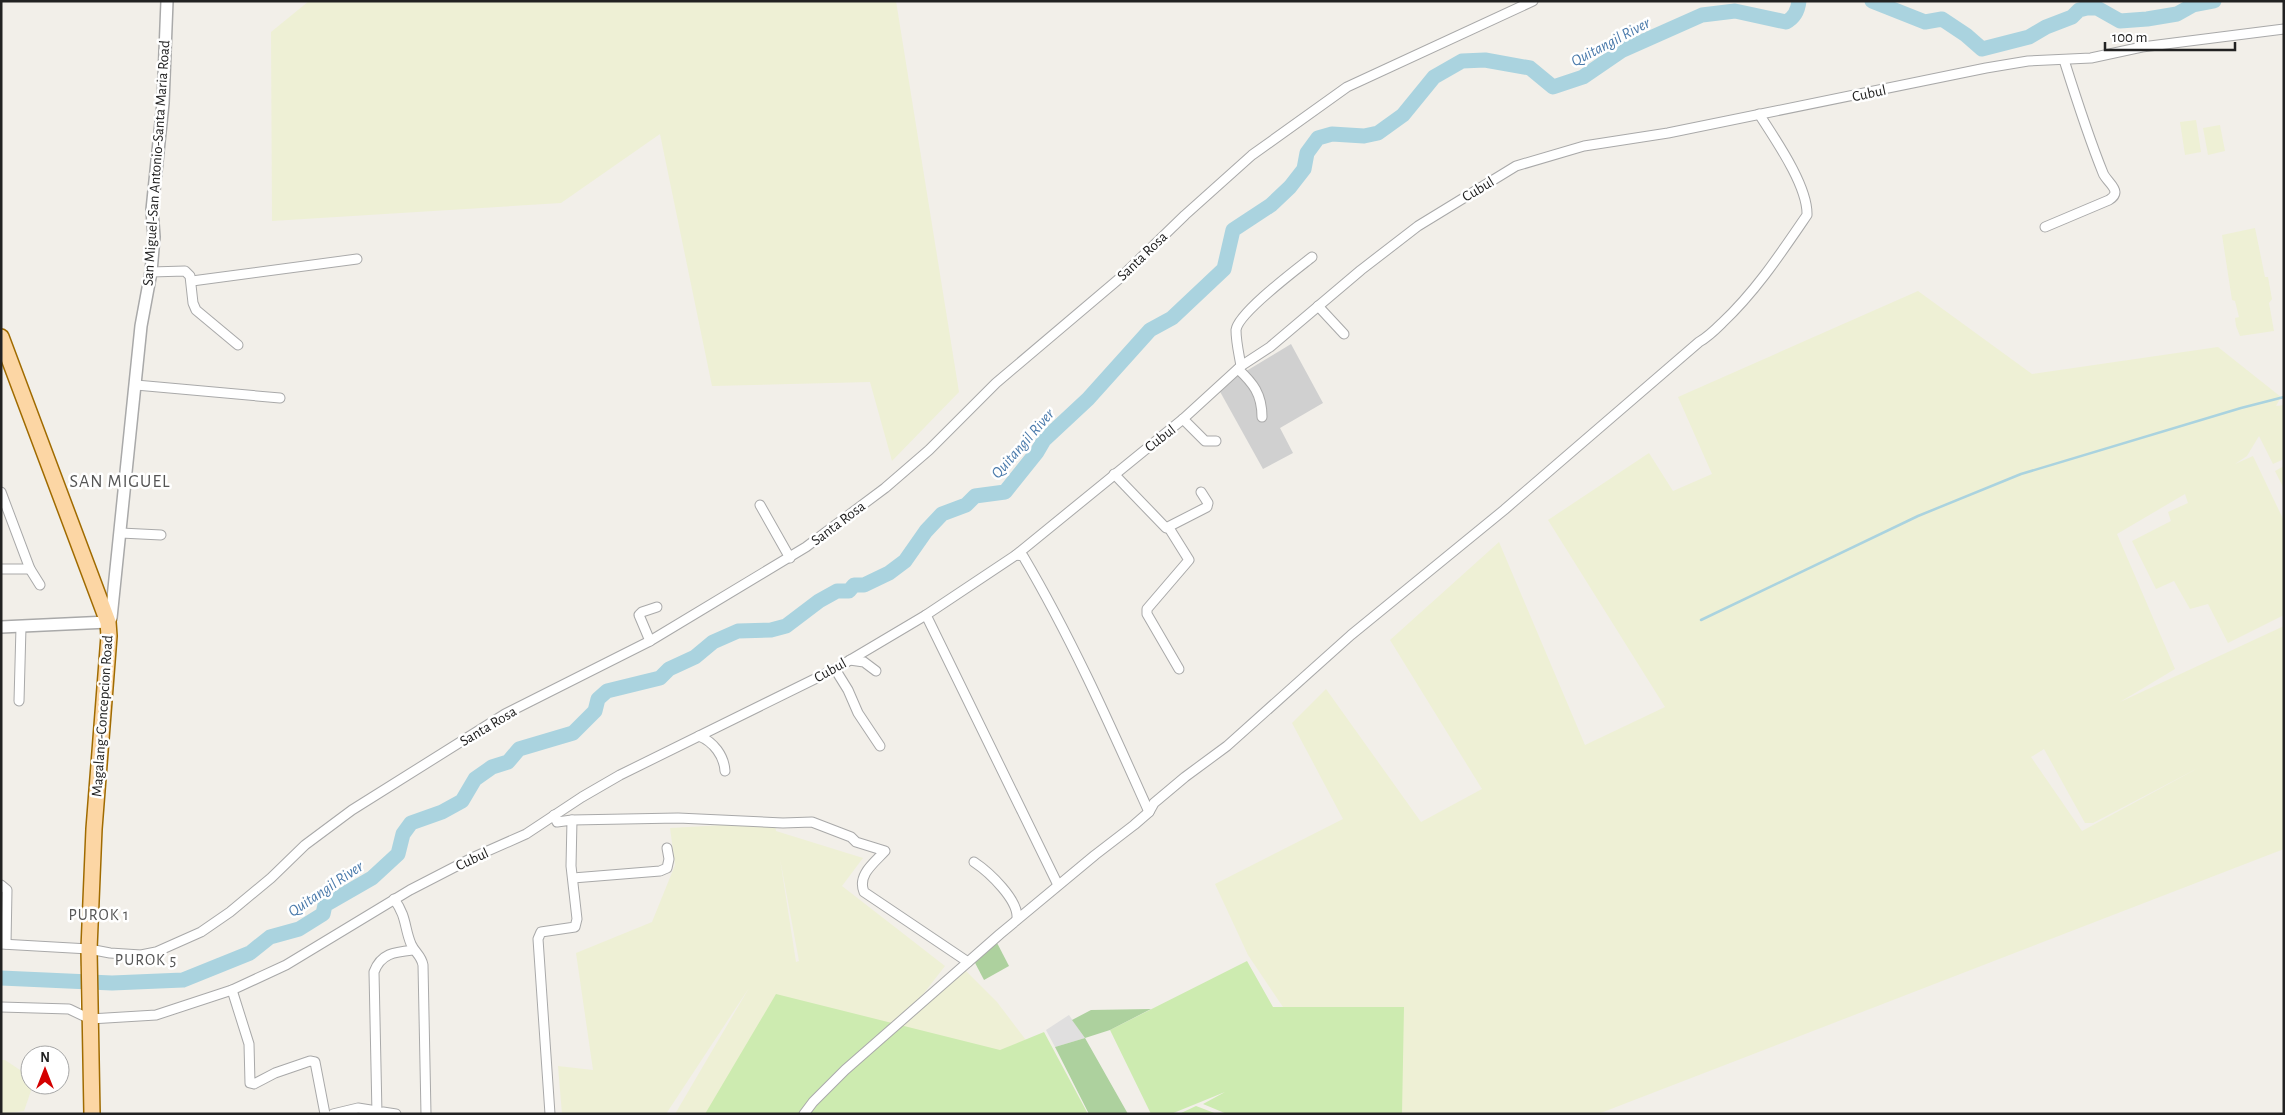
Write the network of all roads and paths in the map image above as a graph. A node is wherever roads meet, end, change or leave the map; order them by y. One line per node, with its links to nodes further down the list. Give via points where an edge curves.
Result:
1 (167, 1): 9 (street, San Miguel-San Antonio-Santa Maria Road, via 163,102 152,210)
2 (1533, 1): 29 (street, Santa Rosa, via 1347,87 1252,155 1120,278 996,383 930,450 885,488)
3 (2284, 29): 4 (street, Cubul)
4 (2064, 60): 5 (street, Cubul, via 2028,61 1986,68); 6 (street, via 2086,130 2105,179 2115,193 2113,198)
5 (1759, 114): 11 (street, Cubul, via 1584,146 1516,166 1418,226); 47 (street, via 1793,173 1807,204 1807,215 1736,310 1504,510 1351,635 1227,746 1154,804)
6 (2045, 227)
7 (1312, 257): 15 (street, via 1240,320 1236,329)
8 (357, 259): 10 (street)
9 (151, 272): 10 (street, via 185,271); 16 (street, San Miguel-San Antonio-Santa Maria Road, via 141,326)
10 (192, 281): 14 (street, via 196,310)
11 (1318, 306): 12 (street); 15 (street, Cubul, via 1270,347)
12 (1344, 334)
13 (1, 337): 35 (main road, Magalang-Concepcion Road)
14 (238, 345)
15 (1239, 367): 18 (street, via 1256,387 1262,402); 19 (street, Cubul)
16 (136, 385): 17 (street); 26 (street, San Miguel-San Antonio-Santa Maria Road)
17 (280, 398)
18 (1262, 417)
19 (1183, 420): 20 (street, via 1205,442); 21 (street, Cubul)
20 (1216, 441)
21 (1114, 474): 25 (street, via 1164,527); 28 (street, Cubul)
22 (1, 492): 31 (street)
23 (1201, 492): 25 (street, via 1208,503 1206,507)
24 (760, 505): 29 (street)
25 (1169, 528): 41 (street, via 1189,560 1147,609 1147,614)
26 (121, 534): 27 (street); 35 (street, San Miguel-San Antonio-Santa Maria Road, via 113,609)
27 (161, 535)
28 (1016, 555): 34 (street, Cubul); 47 (street, via 1023,556 1058,616)
29 (790, 558): 38 (street, Santa Rosa)
30 (1, 569): 31 (street)
31 (30, 569): 32 (street)
32 (40, 585)
33 (657, 606): 38 (street, via 640,615)
34 (926, 615): 39 (street, Cubul); 54 (street)
35 (108, 622): 37 (street); 58 (main road, Magalang-Concepcion Road)
36 (1, 627): 37 (street)
37 (21, 627): 43 (street)
38 (650, 641): 58 (street, Santa Rosa, via 505,714 352,810 304,845 271,878 201,932 156,952 140,955)
39 (850, 660): 40 (street, Cubul); 42 (street, via 864,662)
40 (835, 668): 44 (street, Cubul); 45 (street, via 858,713)
41 (1179, 669)
42 (876, 671)
43 (19, 701)
44 (699, 736): 46 (street, via 715,747); 48 (street, Cubul, via 620,776)
45 (880, 746)
46 (726, 771)
47 (1149, 812): 54 (street)
48 (554, 815): 49 (street, via 557,822); 55 (street, Cubul, via 526,834 474,857)
49 (572, 820): 52 (street); 60 (street, via 678,818 812,822 856,842 885,850 862,876 864,892)
50 (667, 848): 52 (street, via 667,868 660,871)
51 (974, 862): 56 (street, via 984,868 1005,892 1018,911)
52 (573, 878): 70 (street, via 577,918 574,927 541,932 538,938)
53 (1, 885): 57 (street, via 7,890)
54 (1058, 885): 56 (street)
55 (394, 900): 59 (street, via 405,918); 61 (street, Cubul, via 286,965)
56 (1017, 919): 60 (street)
57 (4, 944): 58 (street, Santa Rosa)
58 (89, 949): 63 (main road, Magalang-Concepcion Road)
59 (414, 950): 64 (street, via 383,956 374,972); 69 (street, via 422,956 424,973)
60 (968, 962): 71 (street, via 845,1070)
61 (232, 990): 63 (street, Cubul, via 156,1015); 66 (street, via 249,1044 250,1083 310,1060 315,1062)
62 (1, 1006): 63 (street, via 69,1009)
63 (90, 1014): 65 (main road, Magalang-Concepcion Road)
64 (378, 1113): 67 (street, via 358,1108); 68 (street)
65 (92, 1114)
66 (326, 1114)
67 (333, 1114)
68 (396, 1114)
69 (426, 1114)
70 (550, 1114)
71 (804, 1114)

